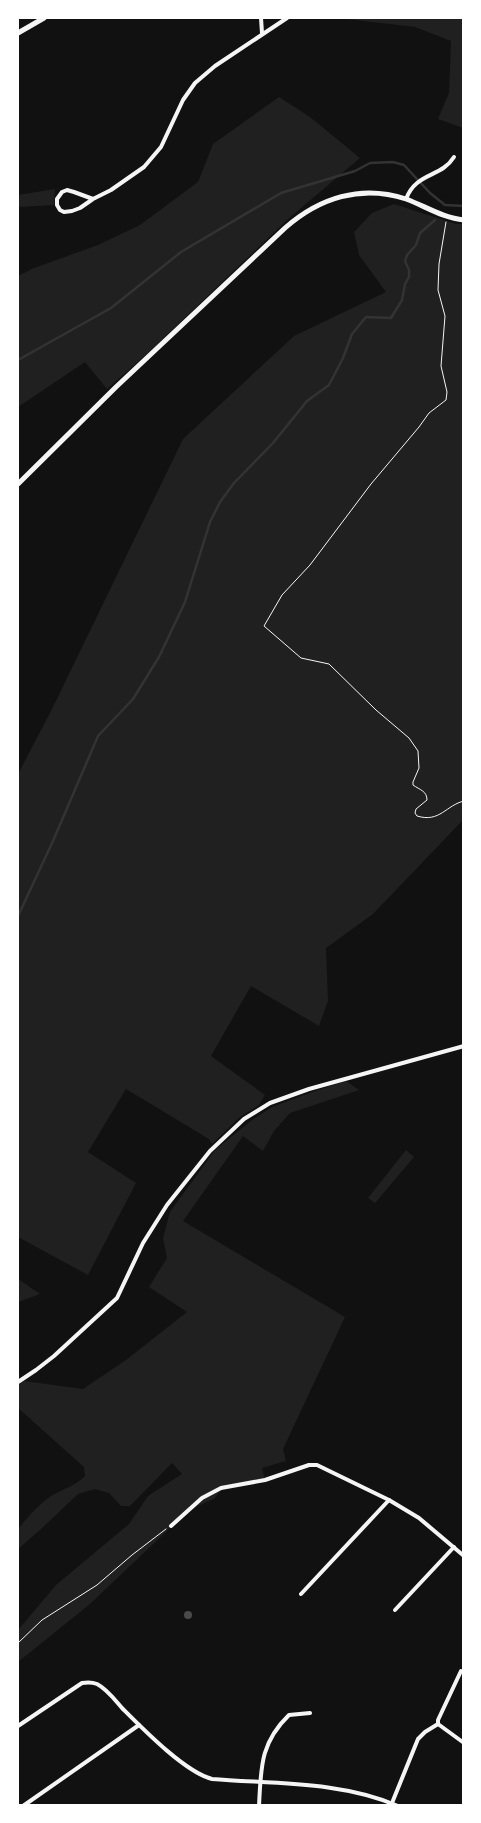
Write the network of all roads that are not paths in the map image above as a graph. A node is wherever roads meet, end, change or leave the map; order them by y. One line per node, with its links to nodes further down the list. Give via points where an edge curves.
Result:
1 (44, 18): 4 (street)
2 (261, 18): 5 (street)
3 (287, 18): 5 (street)
4 (18, 33)
5 (262, 33): 7 (street, via 195,83 183,100 161,147 144,167)
6 (454, 157): 8 (street, via 445,169 414,184)
7 (93, 199): 7 (street, via 72,211 64,212 57,205 62,192 67,190)
8 (406, 200): 9 (street); 10 (street, via 376,193 348,194 321,203 293,221)
9 (464, 220)
10 (18, 484)
11 (463, 1046): 12 (street, via 308,1089 270,1104 244,1119 210,1151 167,1205 143,1243 116,1298 54,1356)
12 (18, 1382)
13 (388, 1500): 14 (street, via 325,1468 309,1465 266,1480 221,1488 202,1498); 15 (street, via 419,1518); 17 (street)
14 (171, 1526)
15 (454, 1547): 16 (street); 18 (street)
16 (464, 1556)
17 (301, 1594)
18 (395, 1610)
19 (461, 1671): 21 (street)
20 (310, 1714): 25 (street, via 290,1715 270,1738 262,1757)
21 (438, 1724): 24 (street); 26 (street, via 418,1740)
22 (139, 1725): 23 (street, via 103,1689 89,1682 82,1683); 25 (street, via 203,1777); 27 (street)
23 (18, 1726)
24 (464, 1743)
25 (259, 1783): 26 (street, via 342,1789); 28 (street)
26 (392, 1803): 29 (street)
27 (23, 1806)
28 (258, 1806)
29 (398, 1806)

